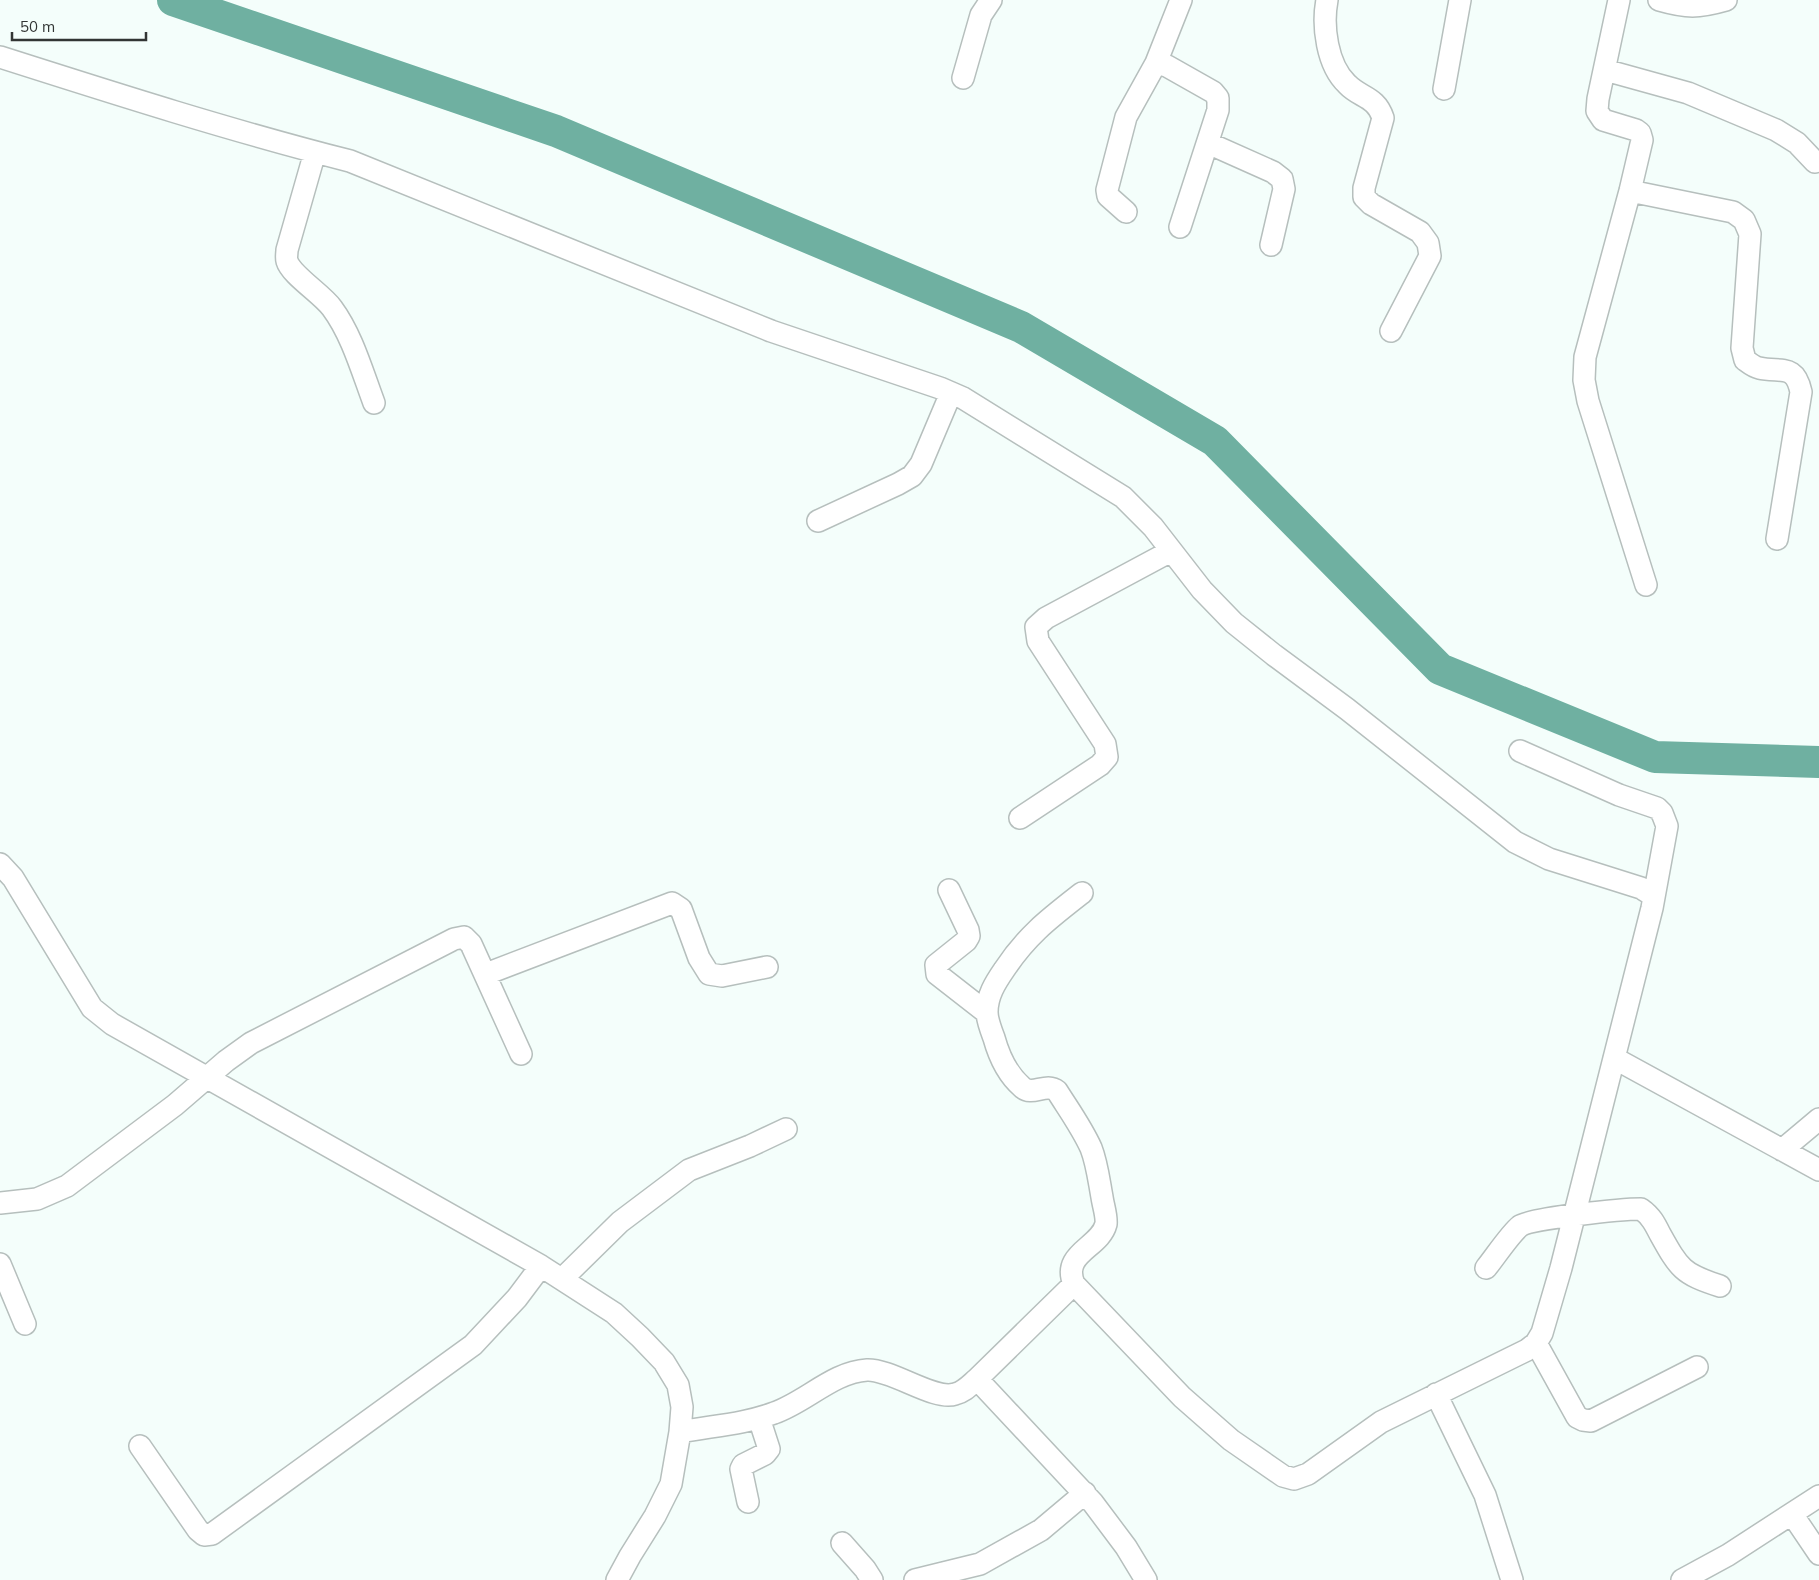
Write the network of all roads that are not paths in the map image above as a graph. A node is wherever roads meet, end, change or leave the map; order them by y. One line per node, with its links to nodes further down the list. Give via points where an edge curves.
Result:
1 (991, 0): 11 (street, via 981,15)
2 (1181, 0): 9 (street)
3 (1327, 0): 20 (street, via 1324,34 1336,70 1347,85 1380,108 1383,118 1364,198 1420,232 1428,243 1430,256)
4 (1460, 0): 12 (street)
5 (1619, 0): 10 (street)
6 (1659, 0): 7 (street, via 1684,7)
7 (1726, 0)
8 (0, 57): 14 (street)
9 (1156, 63): 13 (street, via 1213,92 1218,98 1218,110); 17 (street, via 1126,118 1107,190 1108,196)
10 (1605, 70): 15 (street, via 1688,94 1767,126 1797,143); 16 (street, via 1598,111 1603,120 1636,130 1642,140)
11 (962, 78)
12 (1444, 89)
13 (1208, 143): 18 (street); 19 (street, via 1282,178 1284,189)
14 (315, 152): 21 (street, via 350,161 771,331); 22 (street, via 287,250 287,262 292,271 319,293 340,321)
15 (1815, 162)
16 (1630, 191): 24 (street, via 1733,212 1744,220 1750,234 1742,348 1745,360 1756,368 1790,372 1798,380 1801,392); 26 (street, via 1585,357 1584,380)
17 (1126, 212)
18 (1180, 227)
19 (1271, 245)
20 (1391, 331)
21 (951, 393): 23 (street, via 921,464 912,476); 25 (street, via 1123,497)
22 (374, 403)
23 (818, 521)
24 (1776, 539)
25 (1171, 551): 28 (street, via 1036,626 1038,641 1104,744 1107,757 1100,765); 32 (street, via 1234,623 1355,714 1515,842 1549,859 1641,888)
26 (1646, 585)
27 (1520, 751): 32 (street, via 1657,808 1662,813 1667,826)
28 (1020, 818)
29 (0, 864): 38 (street, via 13,878 92,1008 112,1024)
30 (949, 890): 35 (street, via 969,936 935,969 937,974)
31 (1082, 893): 35 (street, via 1043,923 1017,950 989,996)
32 (1654, 896): 37 (street)
33 (767, 967): 34 (street, via 722,976 709,974 699,958 682,908 672,903)
34 (486, 974): 36 (street); 38 (street, via 472,944 464,937 454,939 251,1043)
35 (987, 1013): 49 (street, via 1006,1069 1026,1090 1054,1088 1079,1124 1091,1149 1099,1176 1106,1224 1072,1263)
36 (521, 1054)
37 (1614, 1058): 41 (street); 44 (street)
38 (200, 1078): 43 (street, via 175,1105 68,1186 37,1199); 46 (street)
39 (1819, 1118): 41 (street)
40 (786, 1128): 48 (street, via 689,1170 620,1222)
41 (1782, 1150): 42 (street)
42 (1819, 1170)
43 (0, 1203)
44 (1574, 1215): 47 (street, via 1521,1226); 50 (street, via 1641,1209 1650,1215 1685,1271); 52 (street, via 1542,1333)
45 (0, 1264): 51 (street)
46 (539, 1268): 48 (street); 58 (street, via 483,1335 456,1358 212,1534 204,1535 198,1530)
47 (1486, 1268)
48 (562, 1279): 57 (street, via 614,1314 664,1362 678,1385 682,1407)
49 (1074, 1284): 54 (street); 55 (street, via 1205,1418 1283,1476 1294,1479 1308,1474 1381,1422)
50 (1720, 1286)
51 (25, 1324)
52 (1536, 1343): 53 (street, via 1582,1420 1591,1421); 55 (street)
53 (1698, 1367)
54 (977, 1379): 56 (street, via 964,1391 941,1395 889,1374 870,1370 854,1372 837,1378 789,1407); 59 (street)
55 (1436, 1394): 69 (street, via 1485,1495)
56 (759, 1418): 57 (street); 61 (street, via 768,1449 741,1469)
57 (680, 1432): 65 (street, via 672,1484)
58 (140, 1446)
59 (1085, 1493): 67 (street, via 1040,1530 980,1564); 68 (street, via 1126,1547)
60 (1819, 1496): 62 (street)
61 (748, 1502)
62 (1792, 1514): 64 (street); 70 (street)
63 (842, 1543): 66 (street)
64 (1819, 1554)
65 (617, 1580)
66 (872, 1580)
67 (915, 1580)
68 (1146, 1580)
69 (1512, 1580)
70 (1682, 1580)

